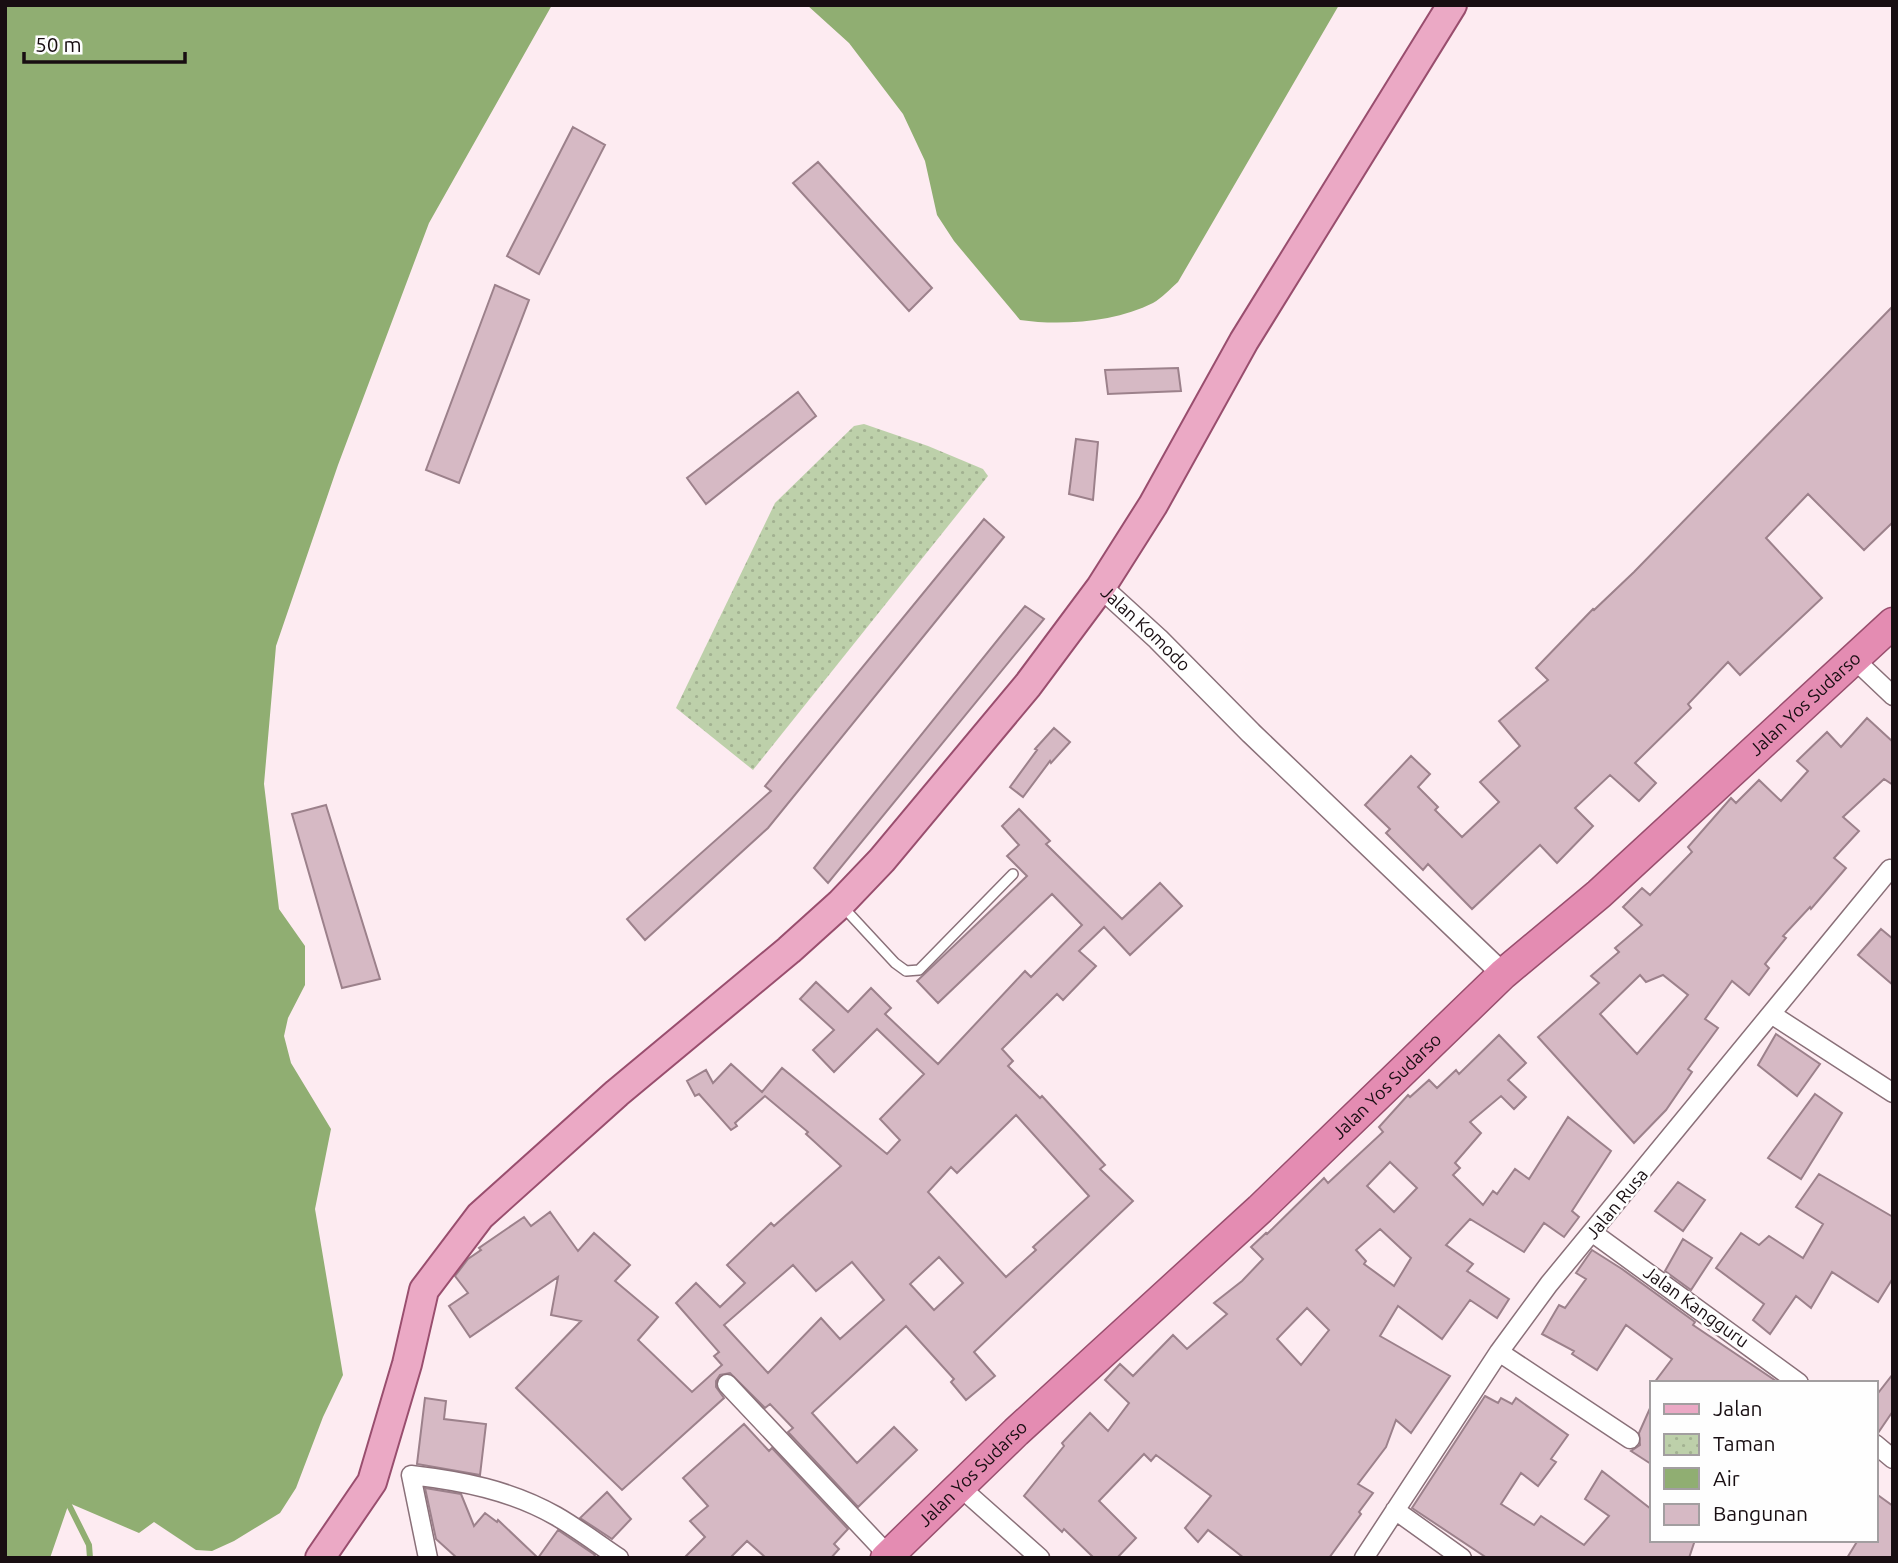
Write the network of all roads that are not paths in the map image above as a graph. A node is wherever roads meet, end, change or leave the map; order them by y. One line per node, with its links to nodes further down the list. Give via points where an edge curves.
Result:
1 (1452, 5): 2 (main road, via 1244,341 1153,505)
2 (1101, 587): 8 (main road, Jalan Komodo, via 1028,685); 9 (street, Jalan Komodo)
3 (1893, 623): 4 (highway, Jalan Yos Sudarso)
4 (1854, 659): 5 (street); 9 (highway, Jalan Yos Sudarso, via 1599,894)
5 (1893, 696)
6 (1892, 869): 10 (street, Jalan Rusa)
7 (1013, 874): 8 (lane, via 919,970 906,971 895,962)
8 (840, 904): 22 (main road, Jalan Komodo, via 480,1216 424,1290 372,1482)
9 (1503, 974): 19 (highway, Jalan Yos Sudarso, via 1260,1209)
10 (1771, 1014): 11 (street); 12 (street, Jalan Rusa)
11 (1893, 1093)
12 (1593, 1233): 13 (street, Jalan Rusa); 14 (street, Jalan Kangguru)
13 (1499, 1352): 16 (street); 20 (street, Jalan Rusa)
14 (1796, 1381)
15 (727, 1384): 21 (street)
16 (1630, 1439)
17 (1877, 1446): 18 (street)
18 (1893, 1459)
19 (960, 1487): 21 (highway, Jalan Yos Sudarso); 25 (street)
20 (1395, 1510): 26 (street, Jalan Rusa); 27 (street)
21 (887, 1557)
22 (320, 1558)
23 (428, 1558): 24 (street, via 411,1475 463,1482 528,1502)
24 (619, 1558)
25 (1040, 1558)
26 (1364, 1558)
27 (1462, 1558)

